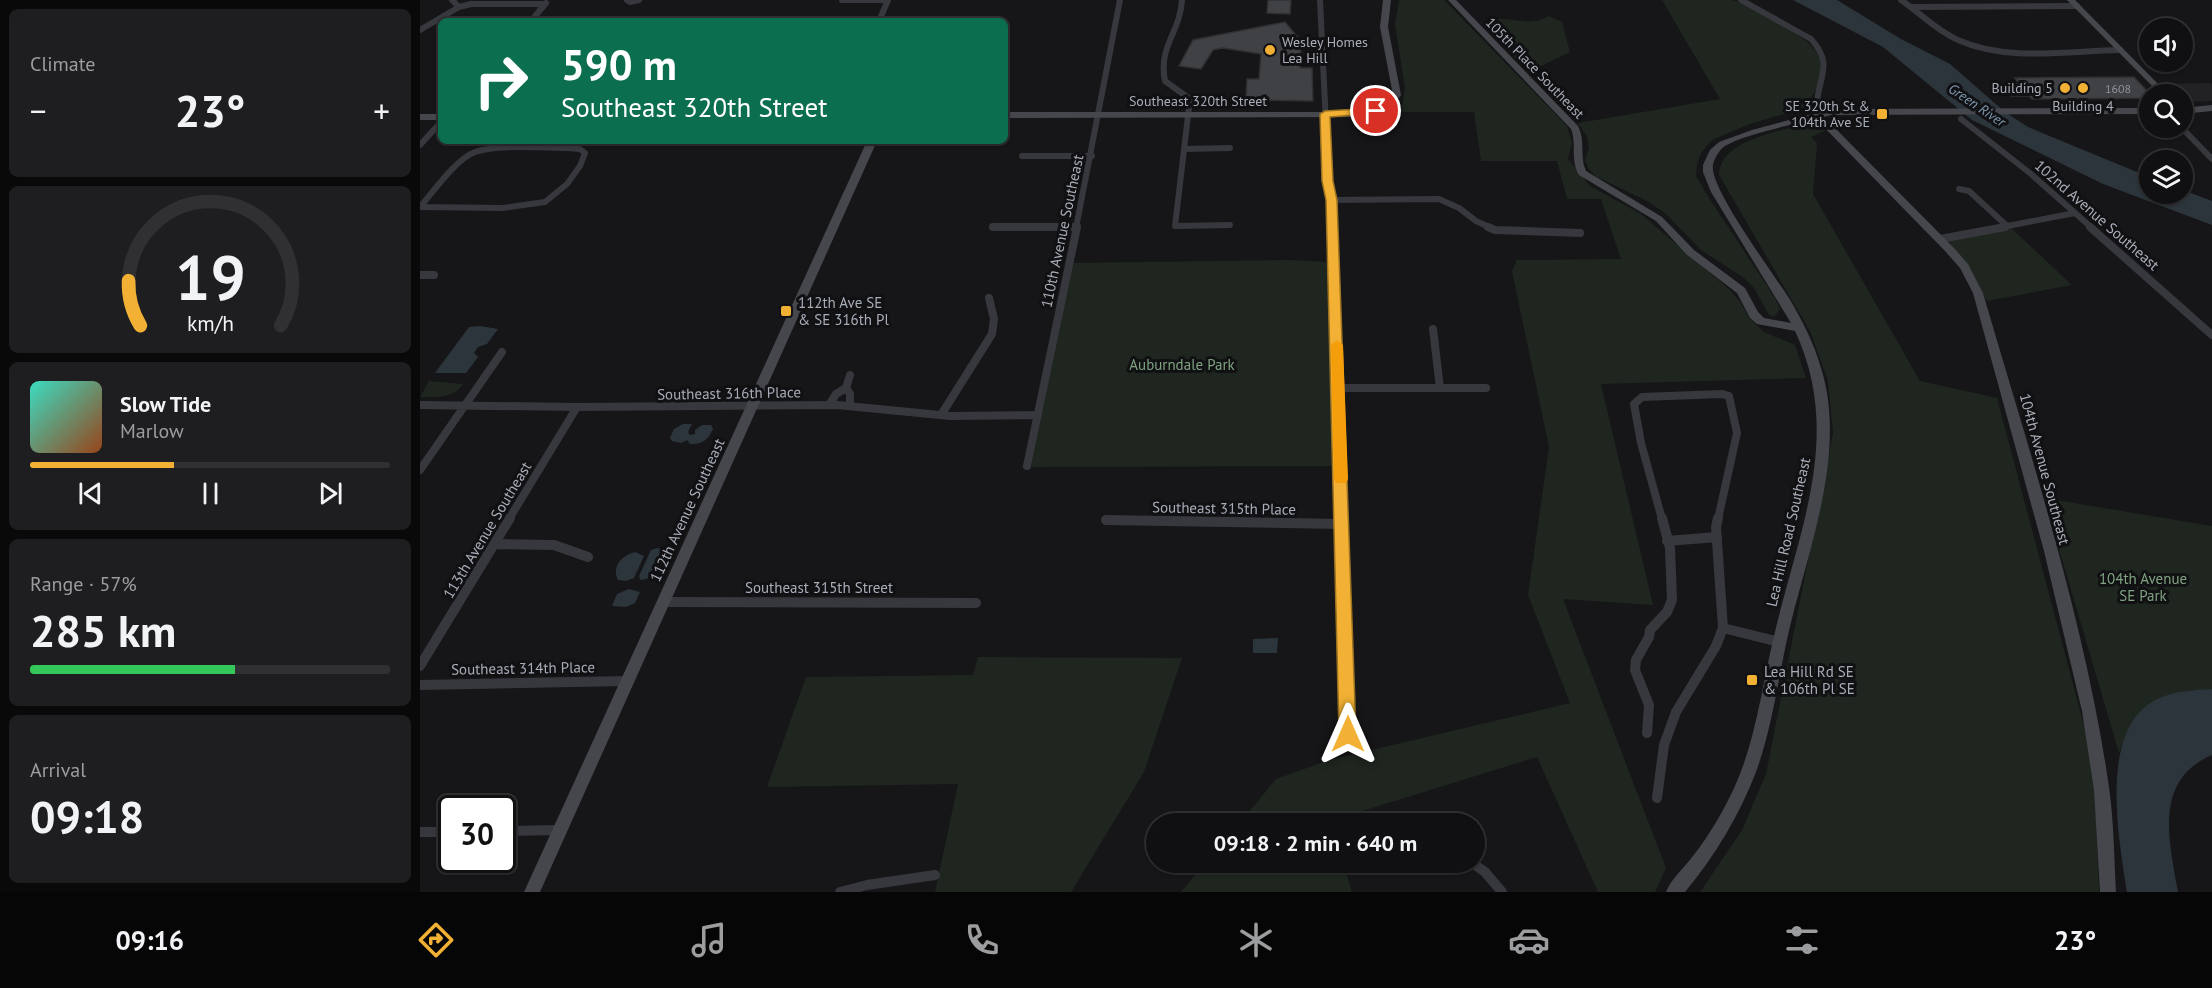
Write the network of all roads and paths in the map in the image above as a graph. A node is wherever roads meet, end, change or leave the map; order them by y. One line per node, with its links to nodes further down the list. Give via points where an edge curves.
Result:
1 (452, 0): 15 (street)
2 (627, 0): 3 (street)
3 (639, 0)
4 (842, 0): 5 (street)
5 (888, 0): 19 (street)
6 (1120, 0): 28 (street, 110th Avenue Southeast)
7 (1182, 0): 27 (street, via 1179,26 1162,52 1163,76 1168,84 1189,97)
8 (1320, 0): 29 (street)
9 (1387, 0): 29 (street, Southeast 320th Street, via 1384,27 1396,98 1389,106 1371,112)
10 (1452, 0): 58 (street, 105th Place Southeast, via 1575,128 1580,142 1576,161 1582,173 1659,219 1690,252 1741,291 1761,321)
11 (1741, 0): 32 (street, via 1819,47 1826,68 1816,97)
12 (1901, 0): 16 (street)
13 (547, 2): 15 (street); 18 (street)
14 (2074, 3): 16 (street); 22 (street)
15 (459, 7): 17 (street)
16 (1911, 7): 22 (street, via 1943,31 1980,48)
17 (440, 18)
18 (534, 18)
19 (880, 18)
20 (438, 19): 21 (street)
21 (420, 30)
22 (2120, 50): 23 (street)
23 (2154, 84)
24 (2212, 108): 25 (street)
25 (2193, 109)
26 (2139, 110): 31 (street)
27 (1189, 113): 28 (street, Southeast 320th Street); 29 (street, Southeast 320th Street); 39 (street)
28 (1100, 114): 30 (street, Southeast 320th Street); 42 (street, 110th Avenue Southeast)
29 (1325, 114): 45 (street)
30 (1008, 115)
31 (1959, 115): 32 (street, via 1843,111); 48 (street, 102nd Avenue Southeast)
32 (1818, 116): 54 (street, 104th Avenue Southeast); 58 (street, Lea Hill Road Southeast, via 1722,144 1714,150 1708,165 1719,198)
33 (420, 117): 34 (street)
34 (438, 117)
35 (438, 125): 38 (street)
36 (2192, 138): 43 (street)
37 (871, 144): 71 (street, 112th Avenue Southeast)
38 (420, 145)
39 (1184, 148): 40 (street); 49 (street, via 1174,226)
40 (1230, 148)
41 (1022, 156): 42 (street)
42 (1092, 156): 52 (street, 110th Avenue Southeast)
43 (2212, 159)
44 (1959, 189): 50 (street, via 1969,190)
45 (1331, 200): 53 (street, via 1439,199 1495,230); 64 (street)
46 (545, 202): 47 (street, via 519,207); 47 (street, via 568,183 584,160 584,151 496,149 472,153)
47 (420, 207)
48 (2075, 213): 50 (street); 60 (street, 102nd Avenue Southeast)
49 (1230, 225)
50 (2006, 225): 54 (street)
51 (993, 227): 52 (street)
52 (1076, 227): 74 (street, 110th Avenue Southeast)
53 (1580, 233)
54 (1940, 239): 103 (street, 104th Avenue Southeast, via 1964,266 1978,293 2051,551 2095,743 2106,834)
55 (420, 275): 56 (street)
56 (434, 275)
57 (990, 298): 73 (street, via 992,334)
58 (1799, 328): 86 (street, Lea Hill Road Southeast, via 1820,384 1823,454)
59 (1432, 329): 65 (street)
60 (2212, 335)
61 (502, 352): 70 (street)
62 (850, 375): 63 (street)
63 (846, 388): 68 (street); 69 (street)
64 (1339, 388): 65 (street); 78 (street)
65 (1440, 388): 66 (street)
66 (1486, 388)
67 (420, 405): 70 (street, Southeast 316th Place)
68 (829, 405): 69 (street, Southeast 316th Place); 71 (street, Southeast 316th Place)
69 (850, 405): 73 (street, Southeast 316th Place)
70 (465, 406): 72 (street, Southeast 316th Place); 76 (street)
71 (753, 407): 72 (street, Southeast 316th Place); 83 (street, 112th Avenue Southeast)
72 (577, 408): 81 (street, 113th Avenue Southeast)
73 (941, 415): 74 (street, Southeast 316th Place)
74 (1038, 415): 75 (street, 110th Avenue Southeast)
75 (1028, 466)
76 (420, 470)
77 (1106, 520): 78 (street, Southeast 315th Place)
78 (1342, 524): 91 (street)
79 (1717, 537): 80 (street); 80 (street, via 1737,433 1729,396 1642,398 1634,404); 85 (street)
80 (1667, 542): 90 (street, via 1670,607 1650,630 1636,660 1635,670 1649,705)
81 (494, 544): 82 (street, via 552,544 574,548); 87 (street, 113th Avenue Southeast)
82 (588, 558)
83 (663, 602): 84 (street, Southeast 315th Street); 88 (street, 112th Avenue Southeast)
84 (976, 603)
85 (1723, 628): 86 (street); 92 (street, via 1676,712 1664,745)
86 (1779, 642): 102 (street, Lea Hill Road Southeast, via 1743,790 1714,841)
87 (420, 666)
88 (627, 681): 89 (street, Southeast 314th Place); 93 (street, 112th Avenue Southeast)
89 (420, 685)
90 (1647, 733)
91 (1348, 734)
92 (1657, 798)
93 (559, 830): 94 (street); 99 (street, 112th Avenue Southeast)
94 (516, 831)
95 (420, 832): 96 (street)
96 (438, 832)
97 (1485, 872): 101 (street)
98 (935, 875): 100 (street)
99 (532, 892)
100 (840, 892)
101 (1502, 892)
102 (1674, 892)
103 (2108, 892)

